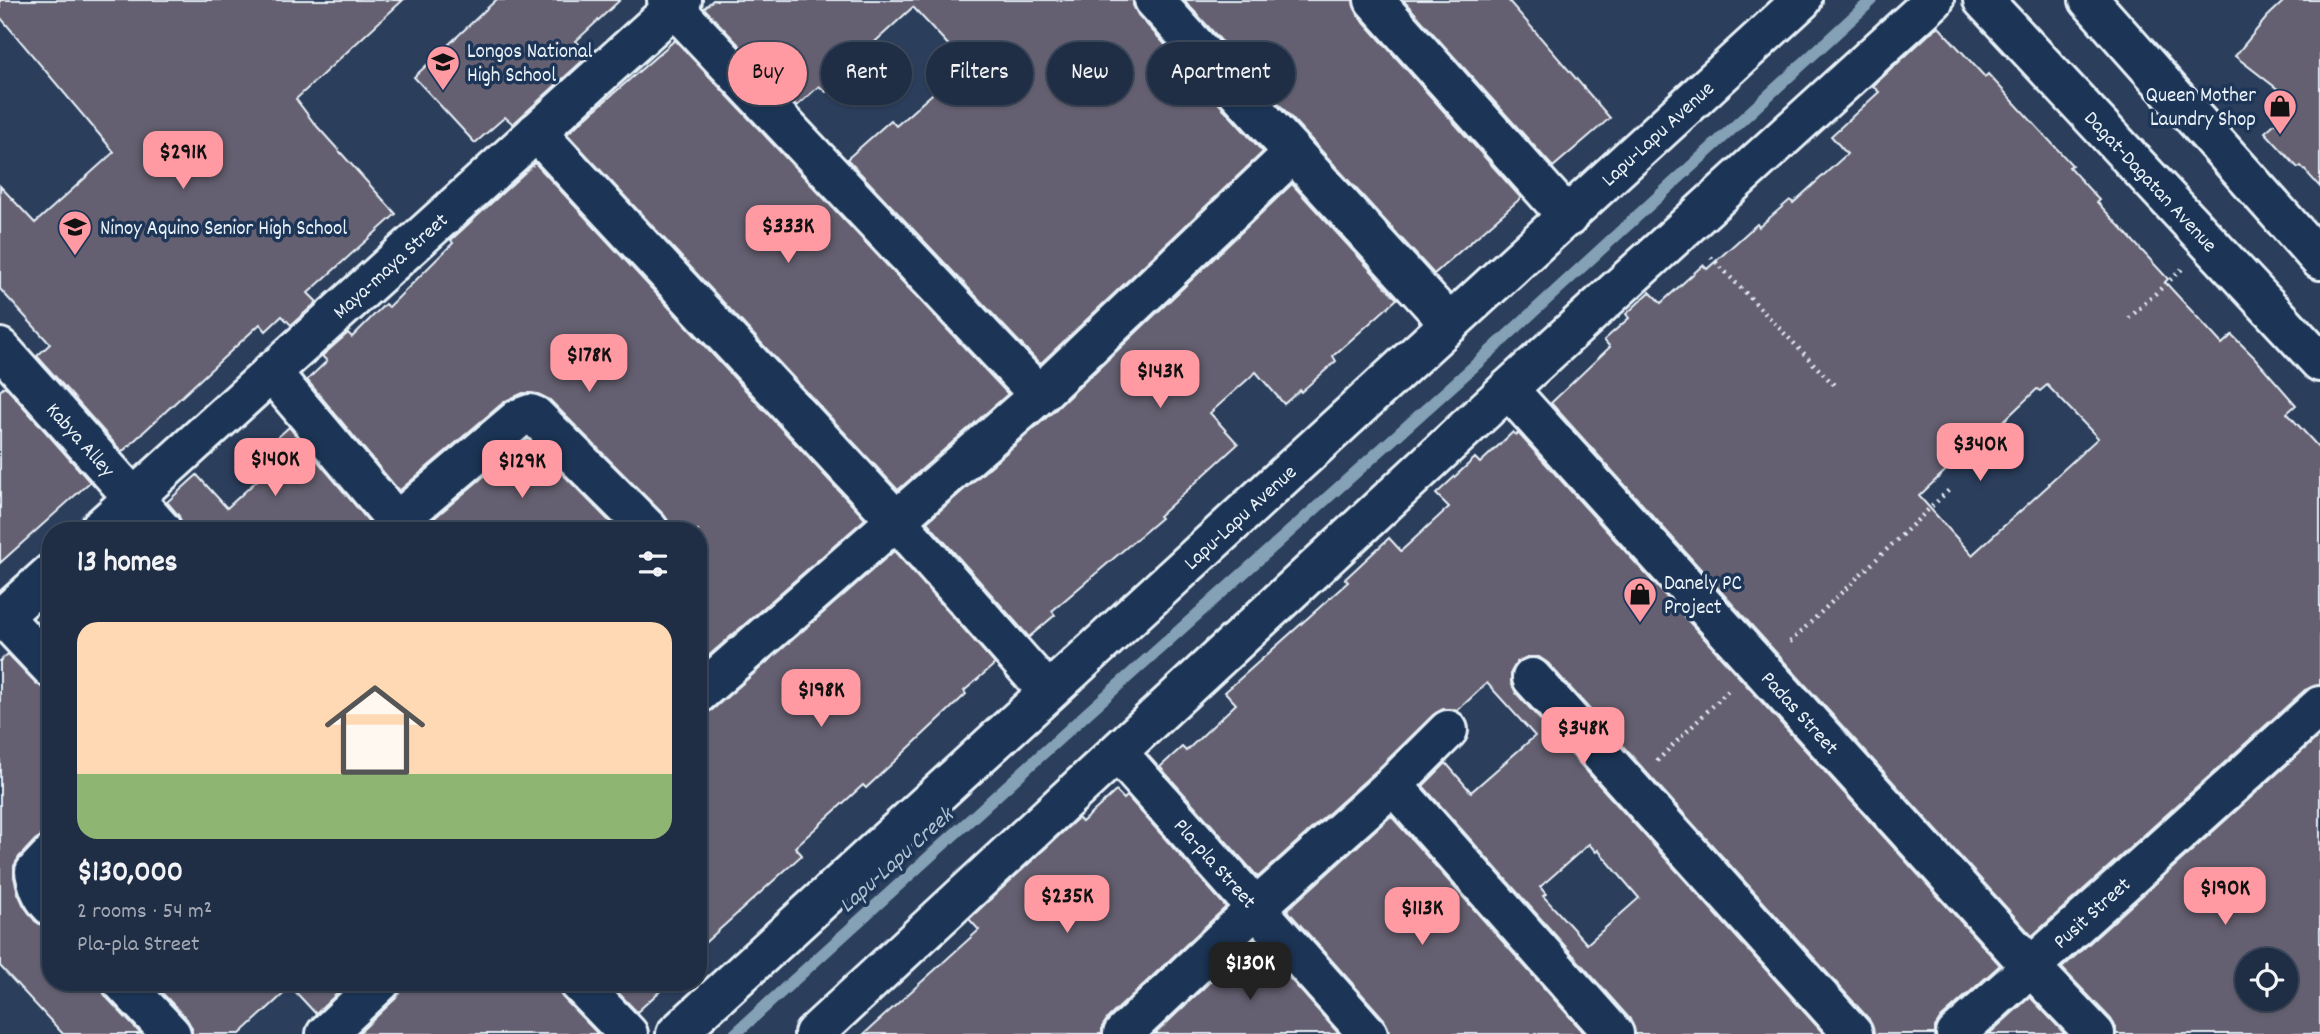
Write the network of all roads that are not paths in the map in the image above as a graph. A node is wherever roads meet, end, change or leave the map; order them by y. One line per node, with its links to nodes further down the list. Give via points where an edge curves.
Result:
1 (1154, 0): 9 (street)
2 (1374, 0): 10 (street)
3 (1802, 0): 10 (street, Lapu-Lapu Avenue)
4 (1934, 0): 16 (street)
5 (1983, 0): 14 (street, Dagat-Dagatan Avenue)
6 (2089, 0): 11 (street)
7 (675, 2): 8 (street, Maya-maya Street); 17 (street)
8 (536, 132): 15 (street, Maya-maya Street); 19 (street)
9 (1293, 153): 12 (street); 17 (street)
10 (1568, 217): 12 (street, Lapu-Lapu Avenue)
11 (2320, 260)
12 (1450, 324): 30 (street, Lapu-Lapu Avenue)
13 (0, 348): 18 (street, Kabya Alley)
14 (2320, 362)
15 (271, 373): 18 (street, Maya-maya Street); 22 (street)
16 (1508, 390): 33 (street); 38 (street, Padas Street)
17 (1039, 395): 19 (street)
18 (133, 498): 20 (street, Maya-maya Street); 21 (street, Kabya Alley)
19 (896, 520): 29 (street); 30 (street)
20 (107, 522)
21 (156, 522)
22 (397, 522)
23 (404, 522): 24 (street, via 519,418 530,414)
24 (641, 522)
25 (42, 581): 26 (street)
26 (1, 618): 27 (street)
27 (42, 659)
28 (1532, 678): 50 (street)
29 (707, 686)
30 (1048, 692): 45 (street, Lapu-Lapu Avenue)
31 (2320, 706): 38 (street, Pusit Street)
32 (1448, 730): 34 (street)
33 (1118, 753): 37 (street, Pla-pla Street); 46 (street)
34 (1393, 785): 37 (street); 49 (street)
35 (42, 865): 36 (street, via 35,872)
36 (42, 896)
37 (1256, 908): 47 (street); 48 (street, Pla-pla Street)
38 (2031, 967): 51 (street, Pusit Street); 52 (street, Padas Street)
39 (130, 991): 42 (street)
40 (361, 991): 43 (street)
41 (587, 991): 44 (street)
42 (171, 1034)
43 (326, 1034)
44 (628, 1034)
45 (676, 1034)
46 (814, 1034)
47 (1123, 1034)
48 (1368, 1034)
49 (1614, 1034)
50 (1853, 1034)
51 (1956, 1034)
52 (2095, 1034)

